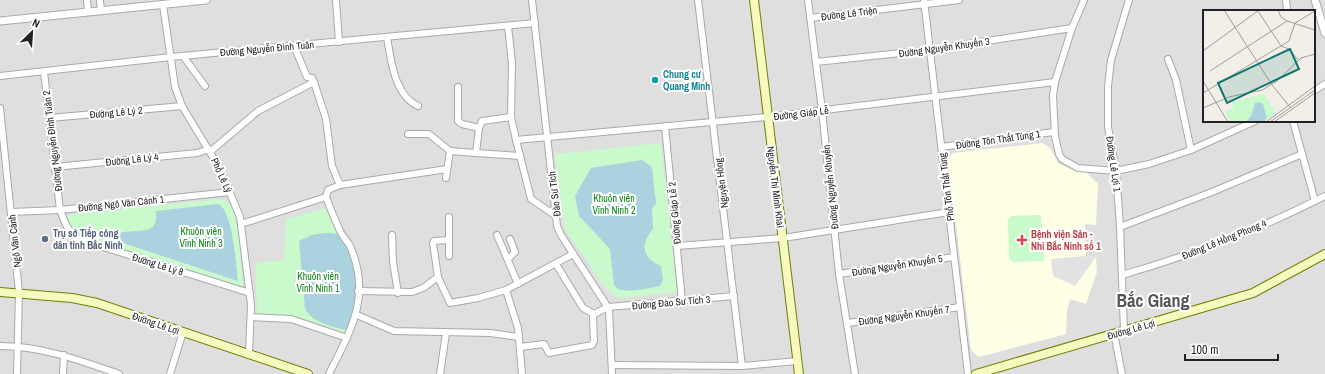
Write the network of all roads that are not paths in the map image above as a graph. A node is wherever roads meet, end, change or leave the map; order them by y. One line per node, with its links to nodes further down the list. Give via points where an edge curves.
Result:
1 (87, 0): 18 (street)
2 (100, 0): 17 (street)
3 (201, 0): 15 (street)
4 (336, 0): 26 (street)
5 (532, 0): 21 (street, Đào Sư Tích)
6 (698, 0): 49 (street, Nguyên Hồng)
7 (754, 0): 47 (main road, Nguyễn Thị Minh Khai)
8 (808, 0): 19 (street, Đường Nguyễn Khuyến)
9 (959, 0): 14 (street, Đường Lê Triện)
10 (1084, 0): 23 (street)
11 (1129, 0): 67 (street, Đường Lê Lợi 1, via 1111,60 1108,86 1108,127)
12 (1286, 0): 16 (street)
13 (1316, 1): 24 (street)
14 (924, 2): 19 (street, Đường Lê Triện); 28 (street, Phố Tôn Thất Tùng)
15 (163, 5): 17 (street); 30 (street, Phố Lê Lý)
16 (1287, 10)
17 (101, 11): 18 (street)
18 (88, 12): 20 (street)
19 (810, 18): 32 (street, Đường Nguyễn Khuyến)
20 (0, 21)
21 (535, 23): 22 (street, Đường Nguyễn Đình Tuân); 56 (street, Đào Sư Tích)
22 (508, 26): 25 (street, Đường Nguyễn Đình Tuân); 46 (street, via 512,63)
23 (1072, 28): 28 (street, Đường Nguyễn Khuyến 3); 36 (street)
24 (1325, 33)
25 (387, 37): 26 (street, Đường Nguyễn Đình Tuân); 43 (street, via 402,94)
26 (339, 42): 27 (street, Đường Nguyễn Đình Tuân)
27 (294, 46): 29 (street, Đường Nguyễn Đình Tuân); 35 (street, via 307,77 312,78)
28 (929, 50): 32 (street, Đường Nguyễn Khuyến 3); 41 (street, Phố Tôn Thất Tùng)
29 (183, 56): 30 (street, Đường Nguyễn Đình Tuân); 38 (street)
30 (171, 57): 33 (street, Đường Nguyễn Đình Tuân); 42 (street, Phố Lê Lý, via 175,87)
31 (1168, 59): 60 (street, via 1176,80)
32 (816, 62): 45 (street, Đường Nguyễn Khuyến)
33 (44, 72): 34 (street, Đường Nguyễn Đình Tuân); 48 (street, Đường Nguyễn Đình Tuân 2)
34 (0, 76)
35 (314, 82): 59 (street, via 258,111); 69 (street, via 326,119 332,166)
36 (1055, 82): 41 (street, Đường Giáp Lễ); 54 (street)
37 (1325, 84): 40 (street)
38 (205, 86)
39 (458, 87): 53 (street, via 458,121)
40 (1315, 90)
41 (935, 95): 45 (street, Đường Giáp Lễ); 58 (street, Phố Tôn Thất Tùng)
42 (182, 106): 48 (street, Đường Lê Lý 2); 59 (street, Phố Lê Lý)
43 (418, 106)
44 (0, 108): 75 (street, Ngô Văn Cảnh)
45 (822, 110): 47 (street, Đường Giáp Lễ); 81 (street, Đường Nguyễn Khuyến)
46 (511, 117): 53 (street, via 486,119 480,123); 57 (street)
47 (767, 117): 49 (street, Đường Giáp Lễ); 84 (main road, Nguyễn Thị Minh Khai)
48 (50, 118): 65 (street, Đường Nguyễn Đình Tuân 2)
49 (714, 121): 52 (street, Đường Giáp Lễ); 87 (street, Nguyên Hồng)
50 (1293, 122): 63 (street)
51 (1242, 124): 60 (street)
52 (665, 126): 56 (street, Đường Giáp Lễ); 88 (street, Đường Giáp Lễ 2)
53 (479, 128): 62 (street)
54 (1054, 132): 58 (street, Đường Tôn Thất Tùng 1); 67 (street, via 1059,154 1068,163 1078,168)
55 (408, 134): 61 (street, via 429,134)
56 (547, 138): 57 (street, Đường Giáp Lễ); 77 (street, Đào Sư Tích)
57 (516, 140): 64 (street)
58 (941, 147): 76 (street, Phố Tôn Thất Tùng)
59 (210, 150): 65 (street, Đường Lê Lý 4); 70 (street, Phố Lê Lý)
60 (1191, 150): 67 (street, via 1150,164)
61 (450, 151): 62 (street); 66 (street)
62 (476, 153): 64 (street)
63 (1302, 154): 73 (street); 80 (street)
64 (520, 156): 77 (street, via 531,199)
65 (55, 167): 74 (street, Đường Nguyễn Đình Tuân 2)
66 (447, 169): 68 (street); 69 (street)
67 (1116, 171): 80 (street, Đường Lê Lợi 1)
68 (446, 178)
69 (340, 185): 72 (street, via 328,190)
70 (230, 192): 74 (street, Đường Ngô Văn Cảnh 1); 79 (street, Phố Lê Lý)
71 (1325, 196): 73 (street, Đường Lê Hồng Phong 4)
72 (326, 197): 79 (street); 100 (street, via 340,232 350,246 358,279)
73 (1315, 201): 96 (street, Đường Lê Hồng Phong 4, via 1238,235 1161,264)
74 (60, 210): 75 (street, Đường Ngô Văn Cảnh 1); 103 (street, Đường Lê Lý 8, via 67,229 81,240)
75 (11, 212): 102 (street, Ngô Văn Cảnh)
76 (949, 212): 81 (street); 92 (street, Phố Tôn Thất Tùng)
77 (556, 216): 89 (street, Đào Sư Tích, via 559,232)
78 (449, 217): 86 (street)
79 (241, 224): 103 (street, Phố Lê Lý)
80 (1120, 227): 96 (street, Đường Lê Lợi 1)
81 (834, 231): 84 (street); 95 (street, Đường Nguyễn Khuyến)
82 (392, 235): 104 (street)
83 (497, 235): 93 (street)
84 (783, 238): 87 (street); 124 (main road, Nguyễn Thị Minh Khai)
85 (510, 239): 93 (street, via 515,252)
86 (449, 240): 90 (street); 97 (street, via 433,241)
87 (728, 243): 88 (street); 105 (street, Nguyên Hồng)
88 (677, 246): 106 (street, Đường Giáp Lễ 2)
89 (574, 254): 94 (street); 107 (street, Đào Sư Tích)
90 (449, 256)
91 (1324, 256): 113 (main road, Đường Lê Lợi, via 1253,293)
92 (954, 257): 95 (street, Đường Nguyễn Khuyến 5); 108 (street, Phố Tôn Thất Tùng)
93 (508, 259): 98 (street)
94 (556, 264): 98 (street); 109 (street, via 583,308)
95 (838, 274): 112 (street, Đường Nguyễn Khuyến)
96 (1122, 275): 113 (street, Đường Lê Lợi 1)
97 (438, 277): 99 (street, via 450,303); 104 (street, via 421,290)
98 (518, 284): 99 (street)
99 (506, 290): 117 (street, via 517,320)
100 (358, 291): 104 (street); 110 (street)
101 (0, 292): 102 (main road, Đường Lê Lợi)
102 (19, 292): 114 (main road, Đường Lê Lợi, via 85,300); 120 (street, Ngô Văn Cảnh)
103 (250, 292): 111 (street, Phố Lê Lý)
104 (398, 293)
105 (734, 296): 106 (street, Đường Đào Sư Tích 3); 126 (street, Nguyên Hồng)
106 (682, 301): 107 (street, Đường Đào Sư Tích 3)
107 (608, 307): 109 (street); 125 (street, Đào Sư Tích)
108 (960, 307): 112 (street, Đường Nguyễn Khuyến 7); 139 (street, Phố Tôn Thất Tùng)
109 (594, 314): 121 (street, via 592,345 549,353 544,344)
110 (356, 315): 115 (street, via 394,331); 118 (street)
111 (251, 317): 118 (street, via 291,319); 122 (street, Phố Lê Lý)
112 (848, 324): 138 (street, Đường Nguyễn Khuyến)
113 (1124, 331): 116 (main road, Đường Lê Lợi)
114 (183, 332): 122 (main road, Đường Lê Lợi); 131 (street)
115 (446, 333): 117 (street); 134 (street)
116 (1114, 333): 127 (street); 140 (main road, Đường Lê Lợi)
117 (519, 336): 121 (street)
118 (347, 338): 133 (street)
119 (0, 346): 120 (street)
120 (17, 346): 123 (street); 128 (street, Ngô Văn Cảnh)
121 (520, 347): 135 (street)
122 (249, 353): 132 (main road, Đường Lê Lợi)
123 (64, 355): 129 (street); 130 (street)
124 (797, 361): 126 (street); 137 (main road, Nguyễn Thị Minh Khai)
125 (612, 365): 126 (street); 136 (street, Đào Sư Tích)
126 (742, 366)
127 (1119, 372)
128 (17, 374)
129 (63, 374)
130 (119, 374)
131 (170, 374)
132 (308, 374)
133 (329, 374)
134 (440, 374)
135 (522, 374)
136 (612, 374)
137 (799, 374)
138 (855, 374)
139 (968, 374)
140 (976, 374)

